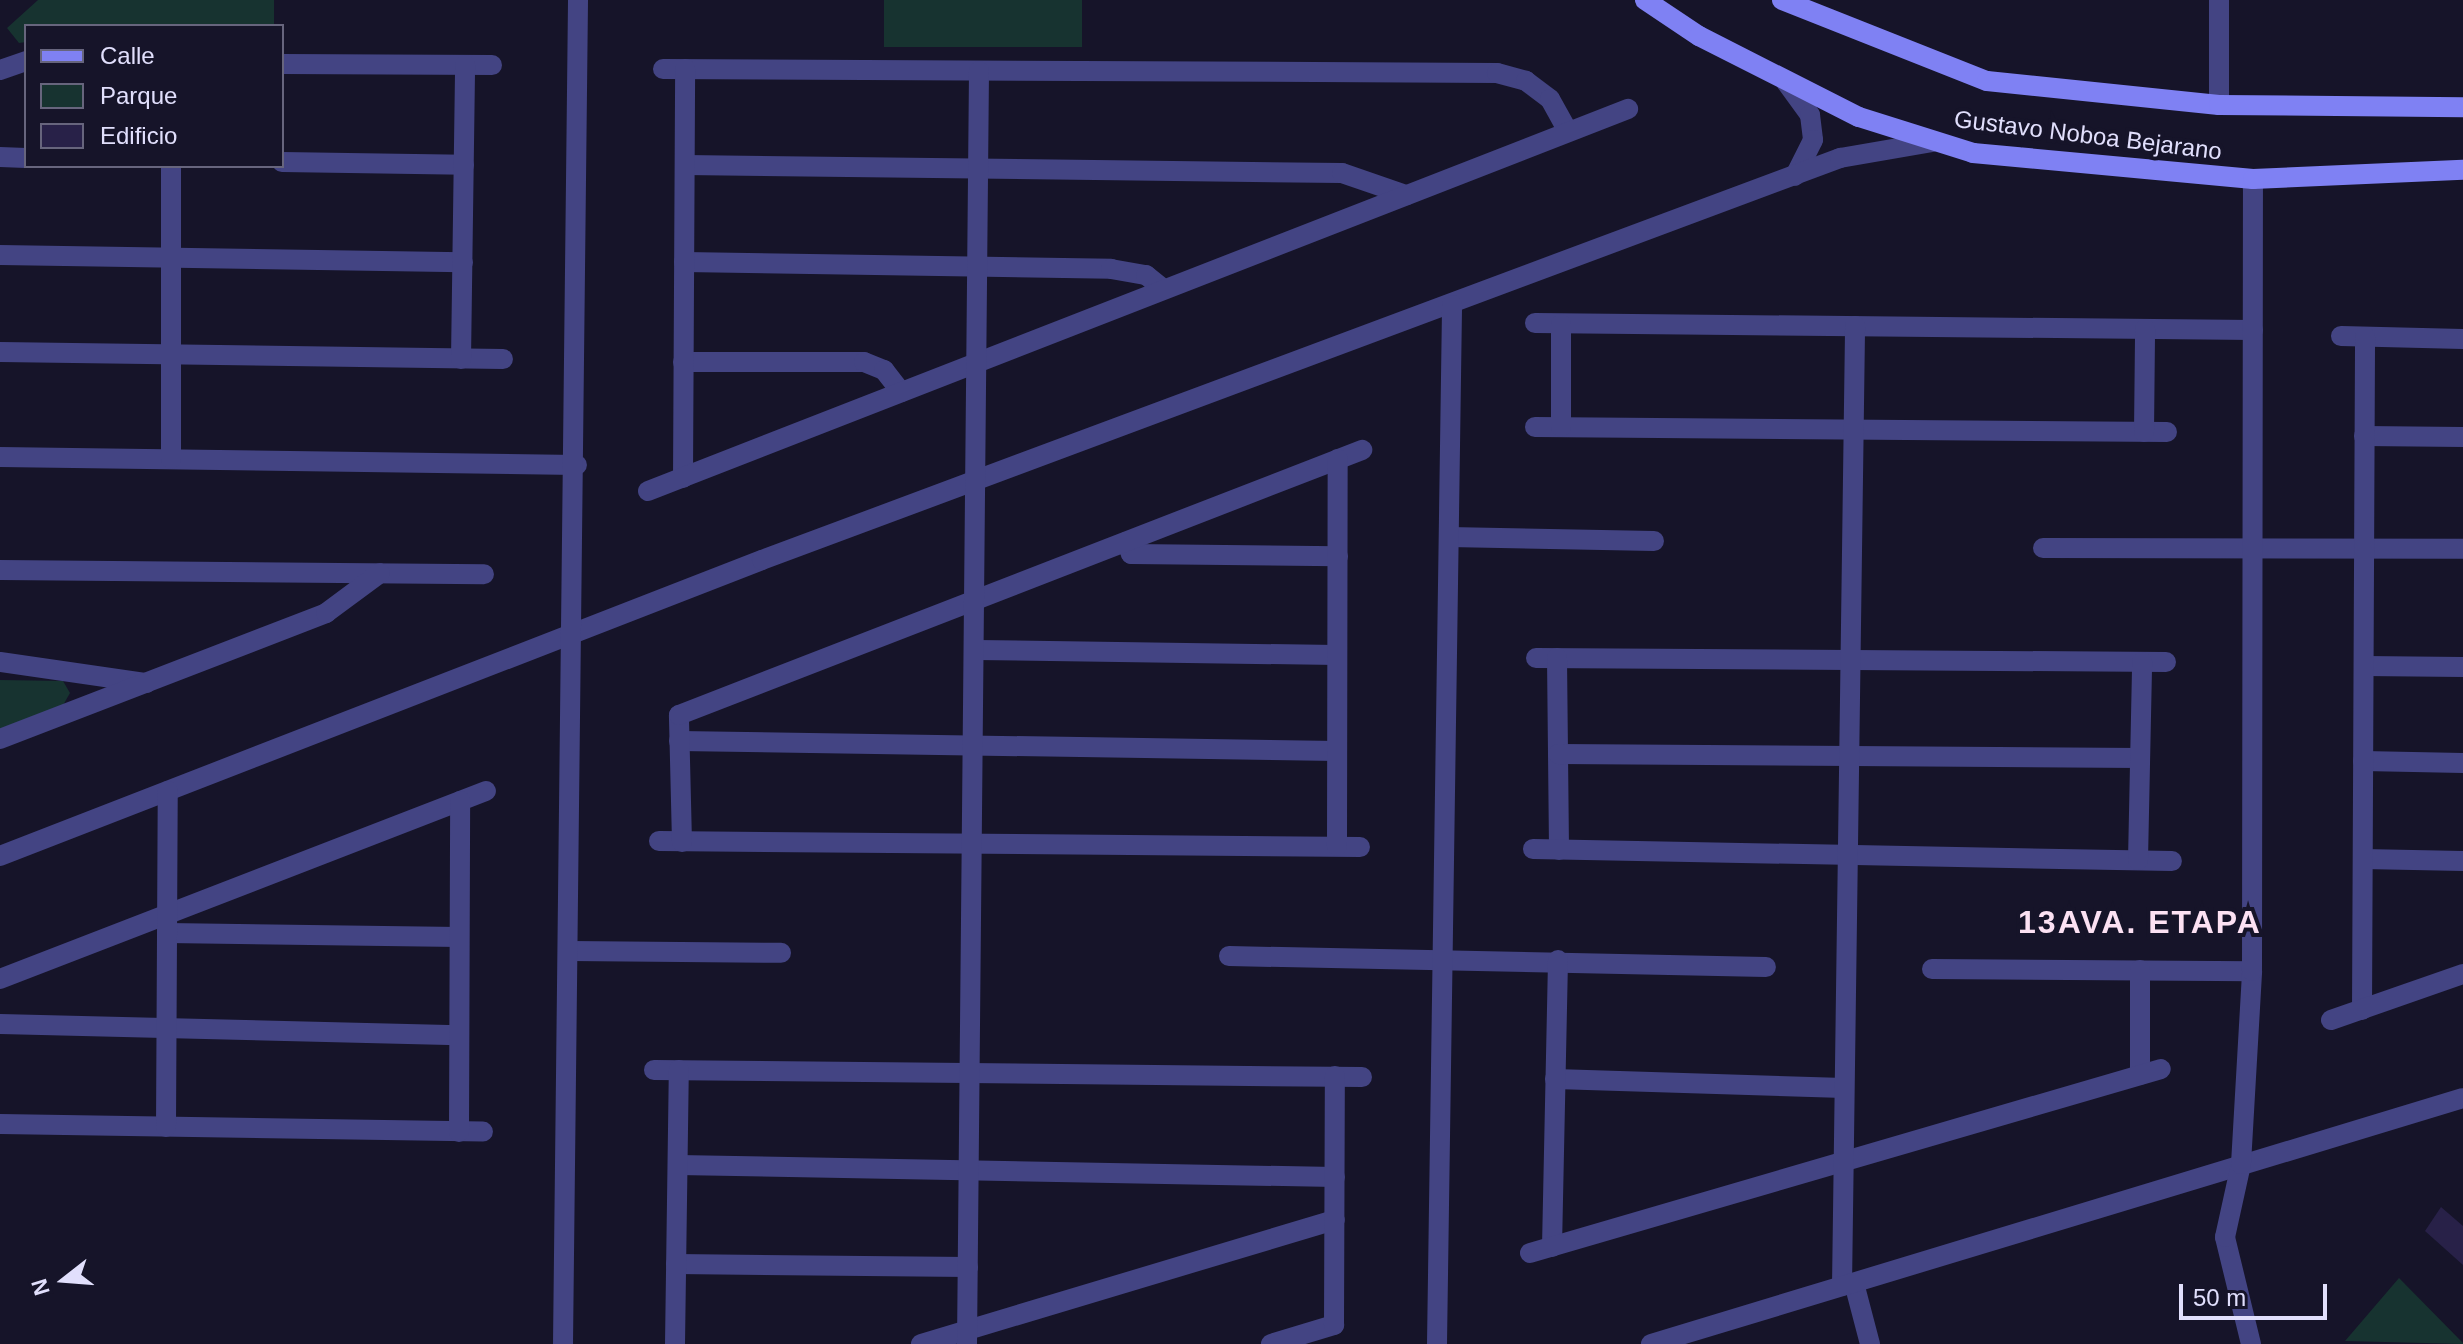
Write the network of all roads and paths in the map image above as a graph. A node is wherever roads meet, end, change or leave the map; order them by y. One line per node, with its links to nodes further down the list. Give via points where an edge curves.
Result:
1 (578, 0): 64 (street)
2 (1645, 0): 14 (street, Gustavo Noboa Bejarano)
3 (1782, 0): 5 (street, Gustavo Noboa Bejarano)
4 (2219, 0): 15 (street)
5 (1821, 10): 15 (street, Gustavo Noboa Bejarano, via 1987,81)
6 (24, 62): 12 (street)
7 (284, 64): 8 (street)
8 (465, 65): 9 (street); 23 (street)
9 (492, 65)
10 (663, 69): 11 (street)
11 (685, 69): 13 (street); 24 (street)
12 (0, 70)
13 (979, 71): 18 (street, via 1497,73 1538,90); 25 (street)
14 (1786, 82): 19 (street, Gustavo Noboa Bejarano); 28 (street, via 1810,115 1813,140)
15 (2219, 105): 16 (street, Gustavo Noboa Bejarano)
16 (2463, 107)
17 (1628, 109): 18 (street)
18 (1568, 131): 30 (street)
19 (1933, 142): 28 (street, via 1840,158); 29 (street, Gustavo Noboa Bejarano, via 1973,153)
20 (0, 157): 21 (street)
21 (24, 158)
22 (284, 162): 23 (street)
23 (464, 165): 33 (street)
24 (685, 165): 25 (street); 34 (street)
25 (977, 165): 30 (street, via 1342,173); 35 (street)
26 (171, 168): 32 (street)
27 (2463, 170): 29 (street, Gustavo Noboa Bejarano)
28 (1795, 176): 37 (street)
29 (2253, 179): 42 (street)
30 (1406, 195): 36 (street)
31 (0, 255): 32 (street)
32 (171, 257): 33 (street); 47 (street)
33 (463, 262): 48 (street)
34 (684, 262): 35 (street); 50 (street)
35 (975, 264): 36 (street, via 1111,269 1146,275); 51 (street)
36 (1163, 289): 51 (street)
37 (1452, 305): 66 (street); 68 (street)
38 (1535, 323): 39 (street)
39 (1561, 324): 40 (street); 54 (street)
40 (1855, 326): 41 (street); 55 (street)
41 (2145, 329): 42 (street); 56 (street)
42 (2253, 330): 72 (street)
43 (2341, 336): 44 (street)
44 (2365, 337): 45 (street); 58 (street)
45 (2463, 339)
46 (0, 352): 47 (street)
47 (170, 354): 48 (street); 62 (street)
48 (461, 359): 49 (street)
49 (503, 359)
50 (683, 362): 52 (street, via 864,362 884,370); 65 (street)
51 (973, 364): 52 (street); 66 (street)
52 (901, 392): 65 (street)
53 (1535, 427): 54 (street)
54 (1561, 427): 55 (street)
55 (1854, 429): 56 (street); 83 (street)
56 (2144, 432): 57 (street)
57 (2167, 432)
58 (2364, 436): 59 (street); 73 (street)
59 (2463, 437)
60 (1362, 450): 63 (street)
61 (0, 457): 62 (street)
62 (171, 459): 64 (street)
63 (1338, 459): 70 (street); 75 (street)
64 (577, 465): 80 (street)
65 (683, 478): 67 (street)
66 (975, 480): 79 (street); 80 (street)
67 (648, 491)
68 (1449, 537): 69 (street); 120 (street)
69 (1654, 541)
70 (1126, 542): 75 (street, via 1131,554); 79 (street)
71 (2043, 548): 72 (street)
72 (2252, 548): 73 (street); 125 (street)
73 (2363, 548): 74 (street); 87 (street)
74 (2463, 549)
75 (1338, 556): 82 (street)
76 (0, 570): 77 (street)
77 (380, 573): 78 (street); 89 (street, via 326,613)
78 (484, 574)
79 (977, 600): 81 (street); 91 (street, via 679,715)
80 (576, 632): 99 (street); 117 (street)
81 (976, 650): 82 (street); 92 (street)
82 (1337, 655): 93 (street)
83 (1849, 660): 85 (street); 94 (street, via 1546,658); 95 (street)
84 (0, 662): 89 (street)
85 (2142, 662): 86 (street); 96 (street)
86 (2166, 662)
87 (2364, 666): 88 (street); 97 (street)
88 (2463, 667)
89 (146, 683): 90 (street)
90 (0, 739)
91 (679, 741): 92 (street); 103 (street)
92 (975, 745): 93 (street); 104 (street)
93 (1337, 751): 105 (street)
94 (1558, 754): 95 (street); 108 (street)
95 (1848, 757): 96 (street); 109 (street)
96 (2140, 758): 112 (street)
97 (2363, 761): 98 (street); 111 (street)
98 (2463, 763)
99 (168, 791): 110 (street); 115 (street)
100 (486, 791): 101 (street)
101 (460, 801): 115 (street); 116 (street)
102 (659, 841): 103 (street)
103 (682, 842): 104 (street)
104 (974, 844): 105 (street); 136 (street)
105 (1337, 846): 106 (street)
106 (1360, 847)
107 (1533, 849): 108 (street)
108 (1559, 850): 109 (street)
109 (1847, 852): 112 (street); 141 (street)
110 (0, 856)
111 (2363, 859): 114 (street); 128 (street)
112 (2138, 860): 113 (street)
113 (2172, 861)
114 (2463, 861)
115 (167, 924): 116 (street); 127 (street); 131 (street)
116 (459, 937): 132 (street)
117 (570, 951): 118 (street); 159 (street)
118 (781, 953)
119 (1229, 956): 120 (street)
120 (1442, 957): 121 (street); 163 (street)
121 (1558, 960): 122 (street); 140 (street)
122 (1766, 967)
123 (1932, 969): 124 (street)
124 (2140, 970): 125 (street); 137 (street)
125 (2252, 971): 148 (street)
126 (2463, 974): 128 (street)
127 (0, 979)
128 (2362, 1010): 129 (street)
129 (2331, 1020)
130 (0, 1024): 131 (street)
131 (166, 1032): 132 (street); 144 (street)
132 (459, 1035): 145 (street)
133 (2161, 1069): 137 (street)
134 (654, 1070): 135 (street)
135 (679, 1070): 136 (street); 149 (street)
136 (971, 1070): 138 (street); 150 (street)
137 (2140, 1075): 147 (street)
138 (1335, 1076): 139 (street); 151 (street)
139 (1362, 1077)
140 (1555, 1079): 141 (street); 153 (street)
141 (1844, 1088): 147 (street)
142 (2463, 1098): 148 (street)
143 (0, 1124): 144 (street)
144 (166, 1127): 145 (street)
145 (459, 1132): 146 (street)
146 (483, 1132)
147 (1843, 1164): 153 (street); 157 (street)
148 (2241, 1164): 157 (street); 166 (street, via 2225,1237)
149 (678, 1165): 150 (street); 155 (street)
150 (970, 1168): 151 (street); 156 (street)
151 (1335, 1177): 152 (street)
152 (1335, 1220): 158 (street); 162 (street, via 1334,1325)
153 (1552, 1247): 154 (street)
154 (1530, 1253)
155 (676, 1264): 156 (street); 160 (street)
156 (968, 1267): 158 (street)
157 (1848, 1284): 164 (street); 165 (street)
158 (967, 1337): 161 (street)
159 (563, 1344)
160 (675, 1344)
161 (921, 1344)
162 (1271, 1344)
163 (1437, 1344)
164 (1651, 1344)
165 (1870, 1344)
166 (2251, 1344)

